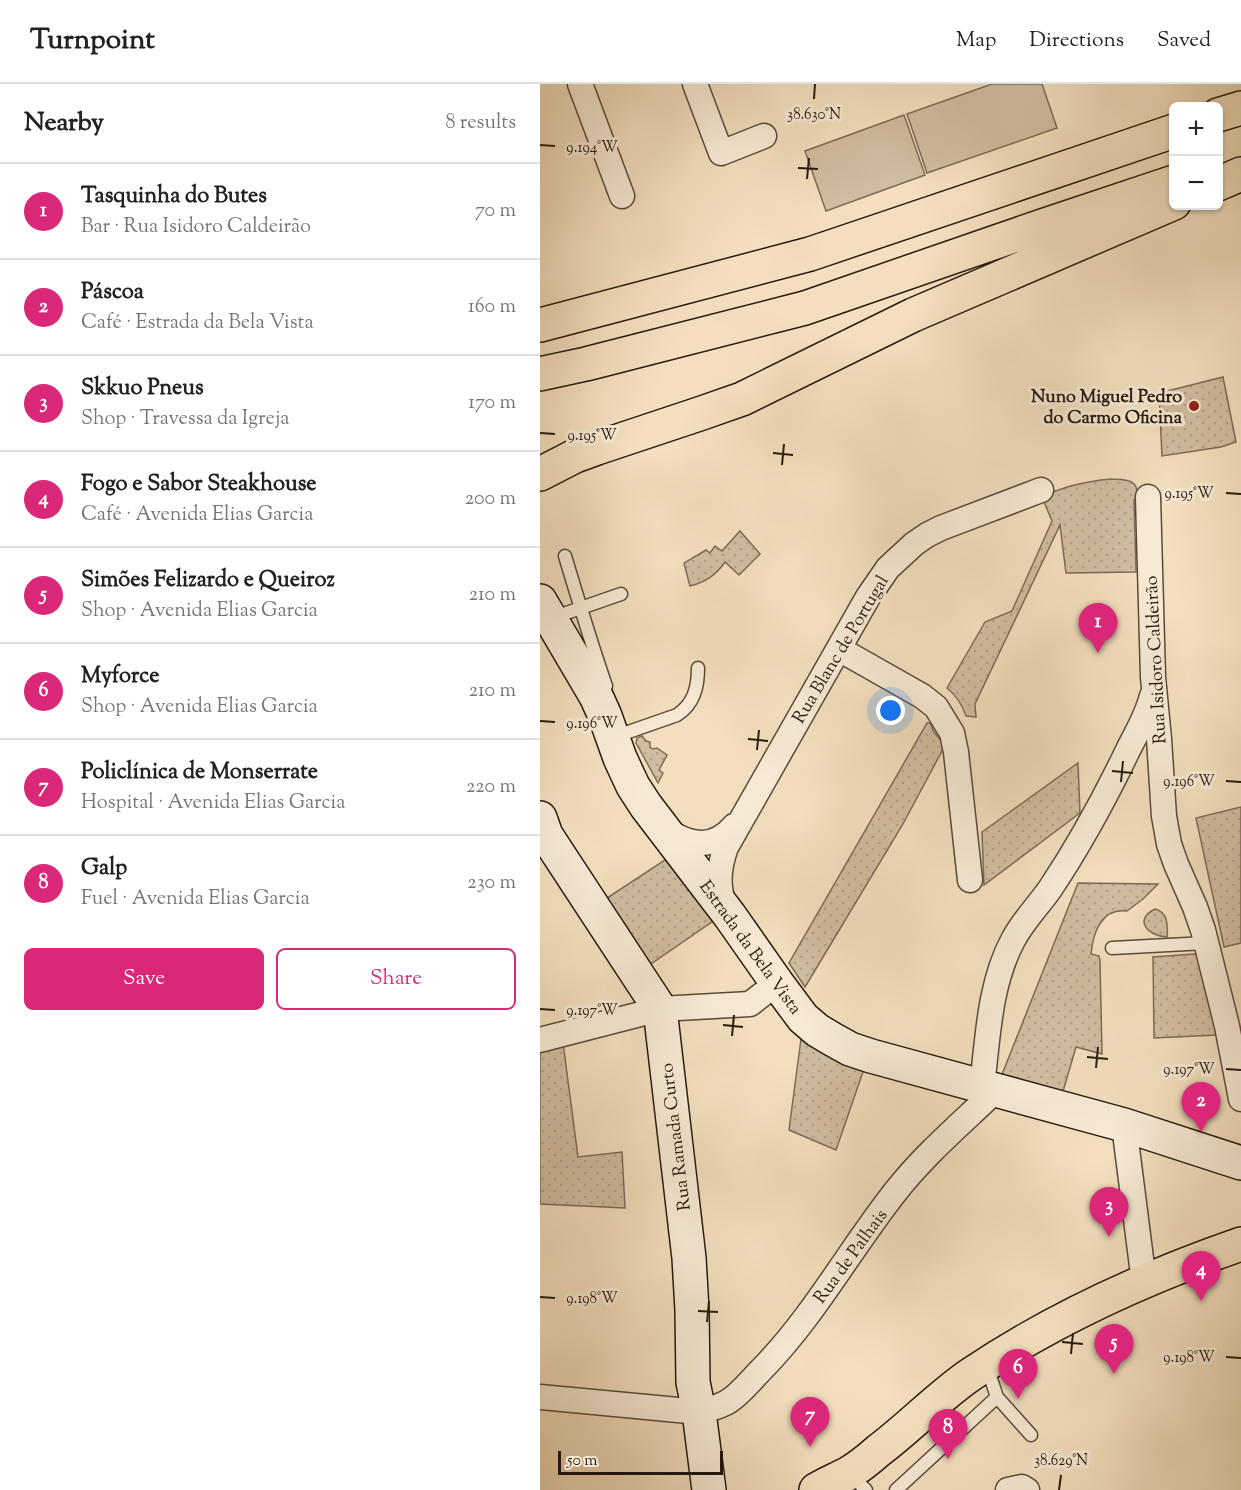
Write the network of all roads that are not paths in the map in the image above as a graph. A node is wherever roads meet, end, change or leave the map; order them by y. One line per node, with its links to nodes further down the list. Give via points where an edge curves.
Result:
1 (580, 84): 12 (street)
2 (695, 84): 6 (street, via 721,153)
3 (1241, 108): 4 (main road)
4 (1223, 114)
5 (1169, 131): 14 (main road, via 810,254)
6 (764, 136)
7 (1241, 160): 8 (main road)
8 (1223, 166)
9 (1241, 174): 10 (main road)
10 (1223, 182)
11 (1169, 183): 15 (main road, via 805,308)
12 (622, 196)
13 (1169, 206): 16 (main road, via 913,315 742,399 597,447)
14 (540, 325)
15 (540, 374)
16 (540, 474)
17 (1041, 490): 23 (street, Rua Blanc de Portugal, via 941,528 914,544 881,578)
18 (1148, 497): 25 (street, Rua Isidoro Caldeirão)
19 (565, 556): 21 (lane)
20 (621, 594): 21 (lane)
21 (581, 608): 22 (lane); 26 (lane, via 611,699)
22 (543, 615): 26 (street, Estrada da Bela Vista, via 572,654)
23 (839, 649): 27 (street, Rua Blanc de Portugal); 30 (street, via 922,696 945,719 956,752)
24 (698, 668): 26 (lane, via 696,691 685,710 677,715)
25 (1153, 677): 32 (street, Rua Isidoro Caldeirão, via 1169,844); 37 (street, via 1145,718 1106,795 1058,877 1027,917 1001,969 988,1027)
26 (609, 727): 28 (street, Estrada da Bela Vista, via 633,786)
27 (742, 817): 28 (street, Rua Blanc de Portugal, via 728,833 707,843 684,840); 31 (street, Rua Blanc de Portugal, via 726,847 719,873 722,900)
28 (661, 826): 31 (street, Estrada da Bela Vista)
29 (542, 830): 35 (street, Rua Ramada Curto)
30 (970, 880)
31 (730, 916): 34 (street, Estrada da Bela Vista)
32 (1206, 943): 33 (lane); 38 (street, Rua Isidoro Caldeirão)
33 (1112, 948)
34 (777, 983): 35 (street, via 750,1004); 37 (street, Estrada da Bela Vista, via 803,1018 850,1049)
35 (660, 1009): 36 (street); 46 (street, Rua Ramada Curto, via 689,1258 693,1382)
36 (540, 1040)
37 (989, 1088): 39 (street, Estrada da Bela Vista); 46 (street, Rua de Palhais, via 897,1190 779,1351 729,1401)
38 (1241, 1099)
39 (1124, 1125): 40 (street, Estrada da Bela Vista); 42 (street)
40 (1241, 1163)
41 (1241, 1244): 42 (main road)
42 (1144, 1282): 43 (main road, via 1029,1338)
43 (987, 1365): 45 (lane); 48 (main road, via 927,1408 880,1450)
44 (540, 1397): 46 (street)
45 (998, 1397): 47 (lane); 51 (lane)
46 (699, 1412): 49 (street, Rua Ramada Curto)
47 (1030, 1435)
48 (852, 1484): 50 (main road)
49 (709, 1490)
50 (816, 1490)
51 (896, 1490)
52 (1008, 1490): 53 (street)
53 (1027, 1490)

